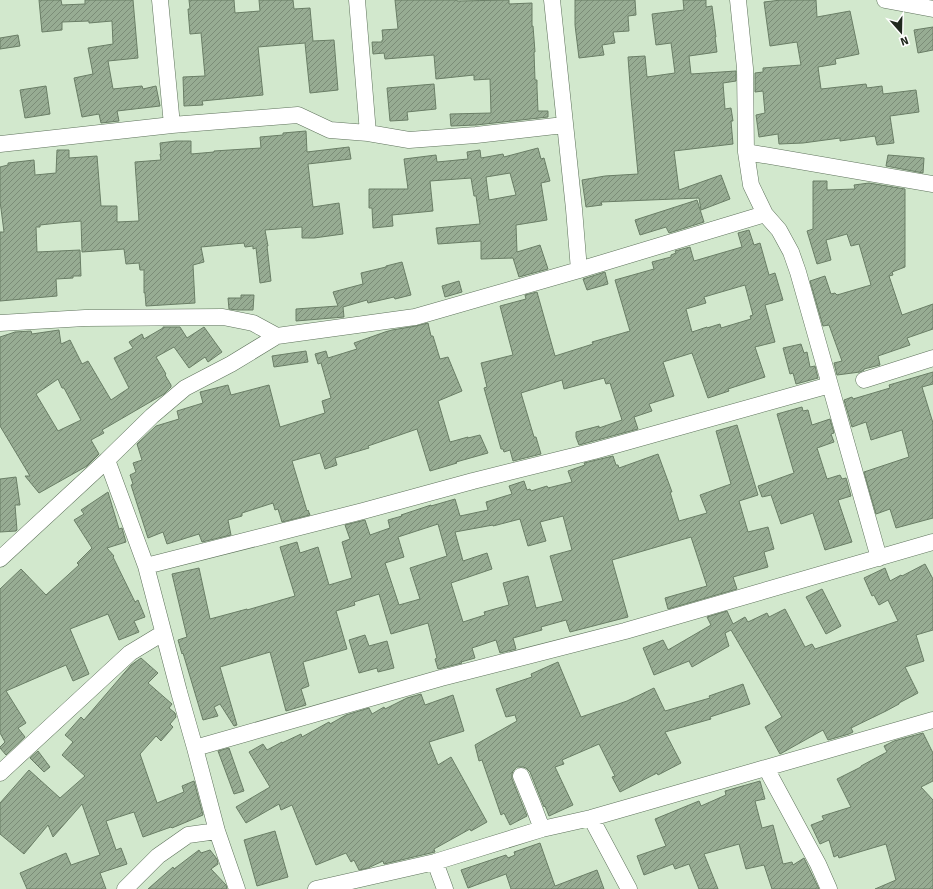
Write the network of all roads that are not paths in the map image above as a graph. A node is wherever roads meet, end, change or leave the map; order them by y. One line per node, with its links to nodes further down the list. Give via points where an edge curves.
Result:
1 (160, 0): 7 (street)
2 (357, 0): 9 (street)
3 (552, 0): 8 (street)
4 (738, 0): 11 (street, via 744,68)
5 (885, 0): 6 (street)
6 (933, 9)
7 (172, 125): 9 (street, via 298,115 330,130); 10 (street)
8 (564, 125): 9 (street, via 409,140); 14 (street)
9 (368, 133)
10 (0, 144)
11 (746, 152): 12 (street); 13 (street, via 751,185)
12 (933, 184)
13 (765, 214): 14 (street); 19 (street, via 779,230 791,252)
14 (579, 270): 16 (street, via 415,317)
15 (0, 323): 16 (street, via 85,318 223,317 253,323)
16 (278, 336): 20 (street, via 185,388)
17 (933, 358): 18 (street)
18 (864, 380)
19 (830, 385): 22 (street); 24 (street, via 594,451)
20 (107, 460): 23 (street); 24 (street)
21 (933, 542): 22 (street)
22 (879, 558): 27 (street, via 625,631 441,678)
23 (0, 560)
24 (146, 566): 25 (street)
25 (163, 633): 27 (street); 29 (street, via 130,653)
26 (933, 720): 28 (street)
27 (195, 748): 33 (street)
28 (766, 768): 31 (street); 40 (street)
29 (0, 773)
30 (521, 776): 32 (street)
31 (591, 818): 32 (street); 39 (street)
32 (542, 829): 34 (street)
33 (217, 831): 35 (street, via 188,835 158,856); 36 (street)
34 (435, 862): 37 (street); 38 (street)
35 (125, 889)
36 (236, 889)
37 (316, 889)
38 (445, 889)
39 (629, 889)
40 (829, 889)

